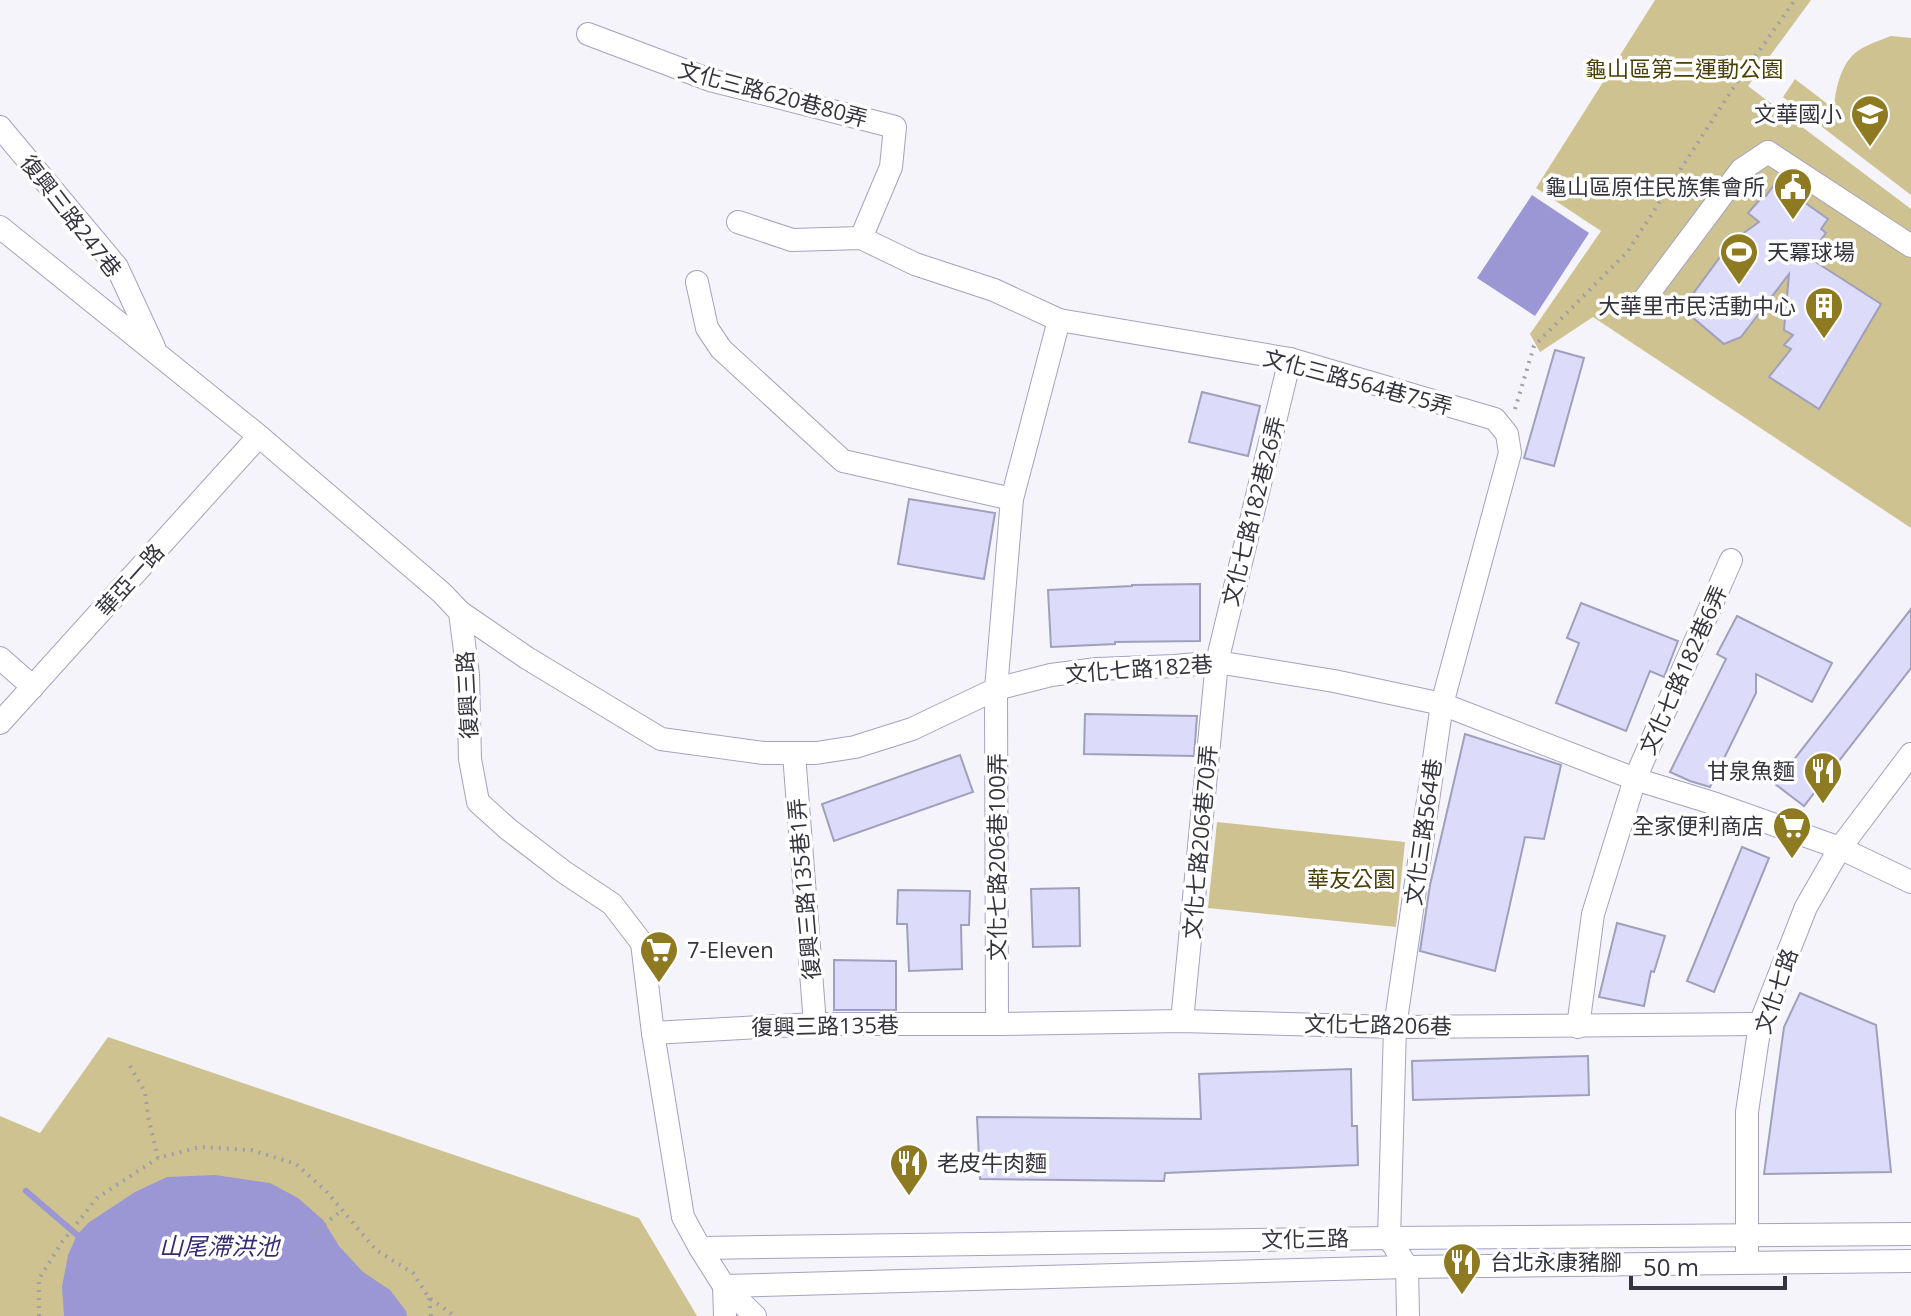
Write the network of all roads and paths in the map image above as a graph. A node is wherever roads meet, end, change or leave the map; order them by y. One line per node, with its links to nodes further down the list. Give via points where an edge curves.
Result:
1 (1795, 0): 13 (path, via 1628,251 1534,346)
2 (588, 34): 6 (street, 文化三路620巷80弄, via 710,80 895,127 891,167)
3 (0, 127): 11 (street, 復興三路247巷, via 117,267)
4 (738, 222): 6 (street, via 792,240)
5 (0, 227): 11 (street)
6 (861, 238): 10 (street)
7 (1911, 246): 9 (street, via 1768,152 1741,170)
8 (697, 282): 15 (street, via 707,328 721,349 843,461)
9 (1643, 301)
10 (1059, 320): 12 (street, 文化三路564巷75弄); 15 (street)
11 (157, 352): 14 (street)
12 (1290, 359): 13 (street, 文化三路564巷75弄, via 1495,419); 19 (street, 文化七路182巷26弄)
13 (1507, 434): 22 (street, 文化三路564巷, via 1510,453)
14 (259, 436): 17 (street); 20 (street, 華亞一路)
15 (1012, 499): 21 (street, 文化七路206巷100弄)
16 (1731, 560): 26 (street, 文化七路182巷6弄)
17 (460, 612): 24 (street, 文化七路182巷, via 661,739); 35 (street, 復興三路, via 478,802 520,839 612,904 642,943)
18 (0, 658): 20 (street)
19 (1217, 662): 21 (street, 文化七路182巷, via 1097,669); 22 (street, 文化七路182巷); 29 (street, 文化七路206巷70弄)
20 (33, 687): 23 (street, 華亞一路)
21 (996, 689): 24 (street, 文化七路182巷, via 912,729 855,747); 31 (street, 文化七路206巷100弄)
22 (1442, 704): 26 (street, 文化七路182巷); 33 (street, 文化三路564巷)
23 (0, 723)
24 (794, 754): 30 (street, 復興三路135巷1弄)
25 (1911, 754): 27 (street, 文化七路)
26 (1635, 779): 27 (street, 文化七路182巷); 34 (street, 文化七路182巷6弄, via 1593,914)
27 (1840, 848): 28 (street, 文化七路182巷); 32 (street, 文化七路, via 1806,907)
28 (1911, 882)
29 (1182, 1021): 31 (street, 文化七路206巷); 33 (street, 文化七路206巷)
30 (815, 1024): 31 (street, 復興三路135巷); 35 (street, 復興三路135巷)
31 (997, 1024)
32 (1760, 1024): 34 (street, 文化七路206巷); 41 (street, 文化七路, via 1747,1112)
33 (1395, 1027): 34 (street, 文化七路206巷); 42 (street, 文化三路564巷)
34 (1578, 1027)
35 (653, 1033): 43 (street, 復興三路, via 683,1217)
36 (130, 1066): 37 (path, via 145,1092)
37 (158, 1158): 38 (path, via 200,1147 251,1150 296,1164); 49 (path, via 97,1198 62,1242 39,1279)
38 (342, 1210): 40 (path); 48 (path, via 376,1250 413,1273)
39 (1911, 1234): 41 (street, 文化三路)
40 (312, 1235)
41 (1747, 1235): 42 (street, 文化三路); 45 (street, 文化七路)
42 (1389, 1238): 43 (street, 文化三路); 46 (street)
43 (700, 1248): 47 (street, 復興三路)
44 (1911, 1261): 45 (street, 文化三路)
45 (1748, 1263): 46 (street, 文化三路)
46 (1407, 1267): 47 (street, 文化三路); 54 (street)
47 (724, 1286): 52 (street); 53 (street, 復興三路)
48 (429, 1298): 50 (path); 51 (path)
49 (39, 1316)
50 (431, 1316)
51 (455, 1316)
52 (725, 1316)
53 (755, 1316)
54 (1408, 1316)

